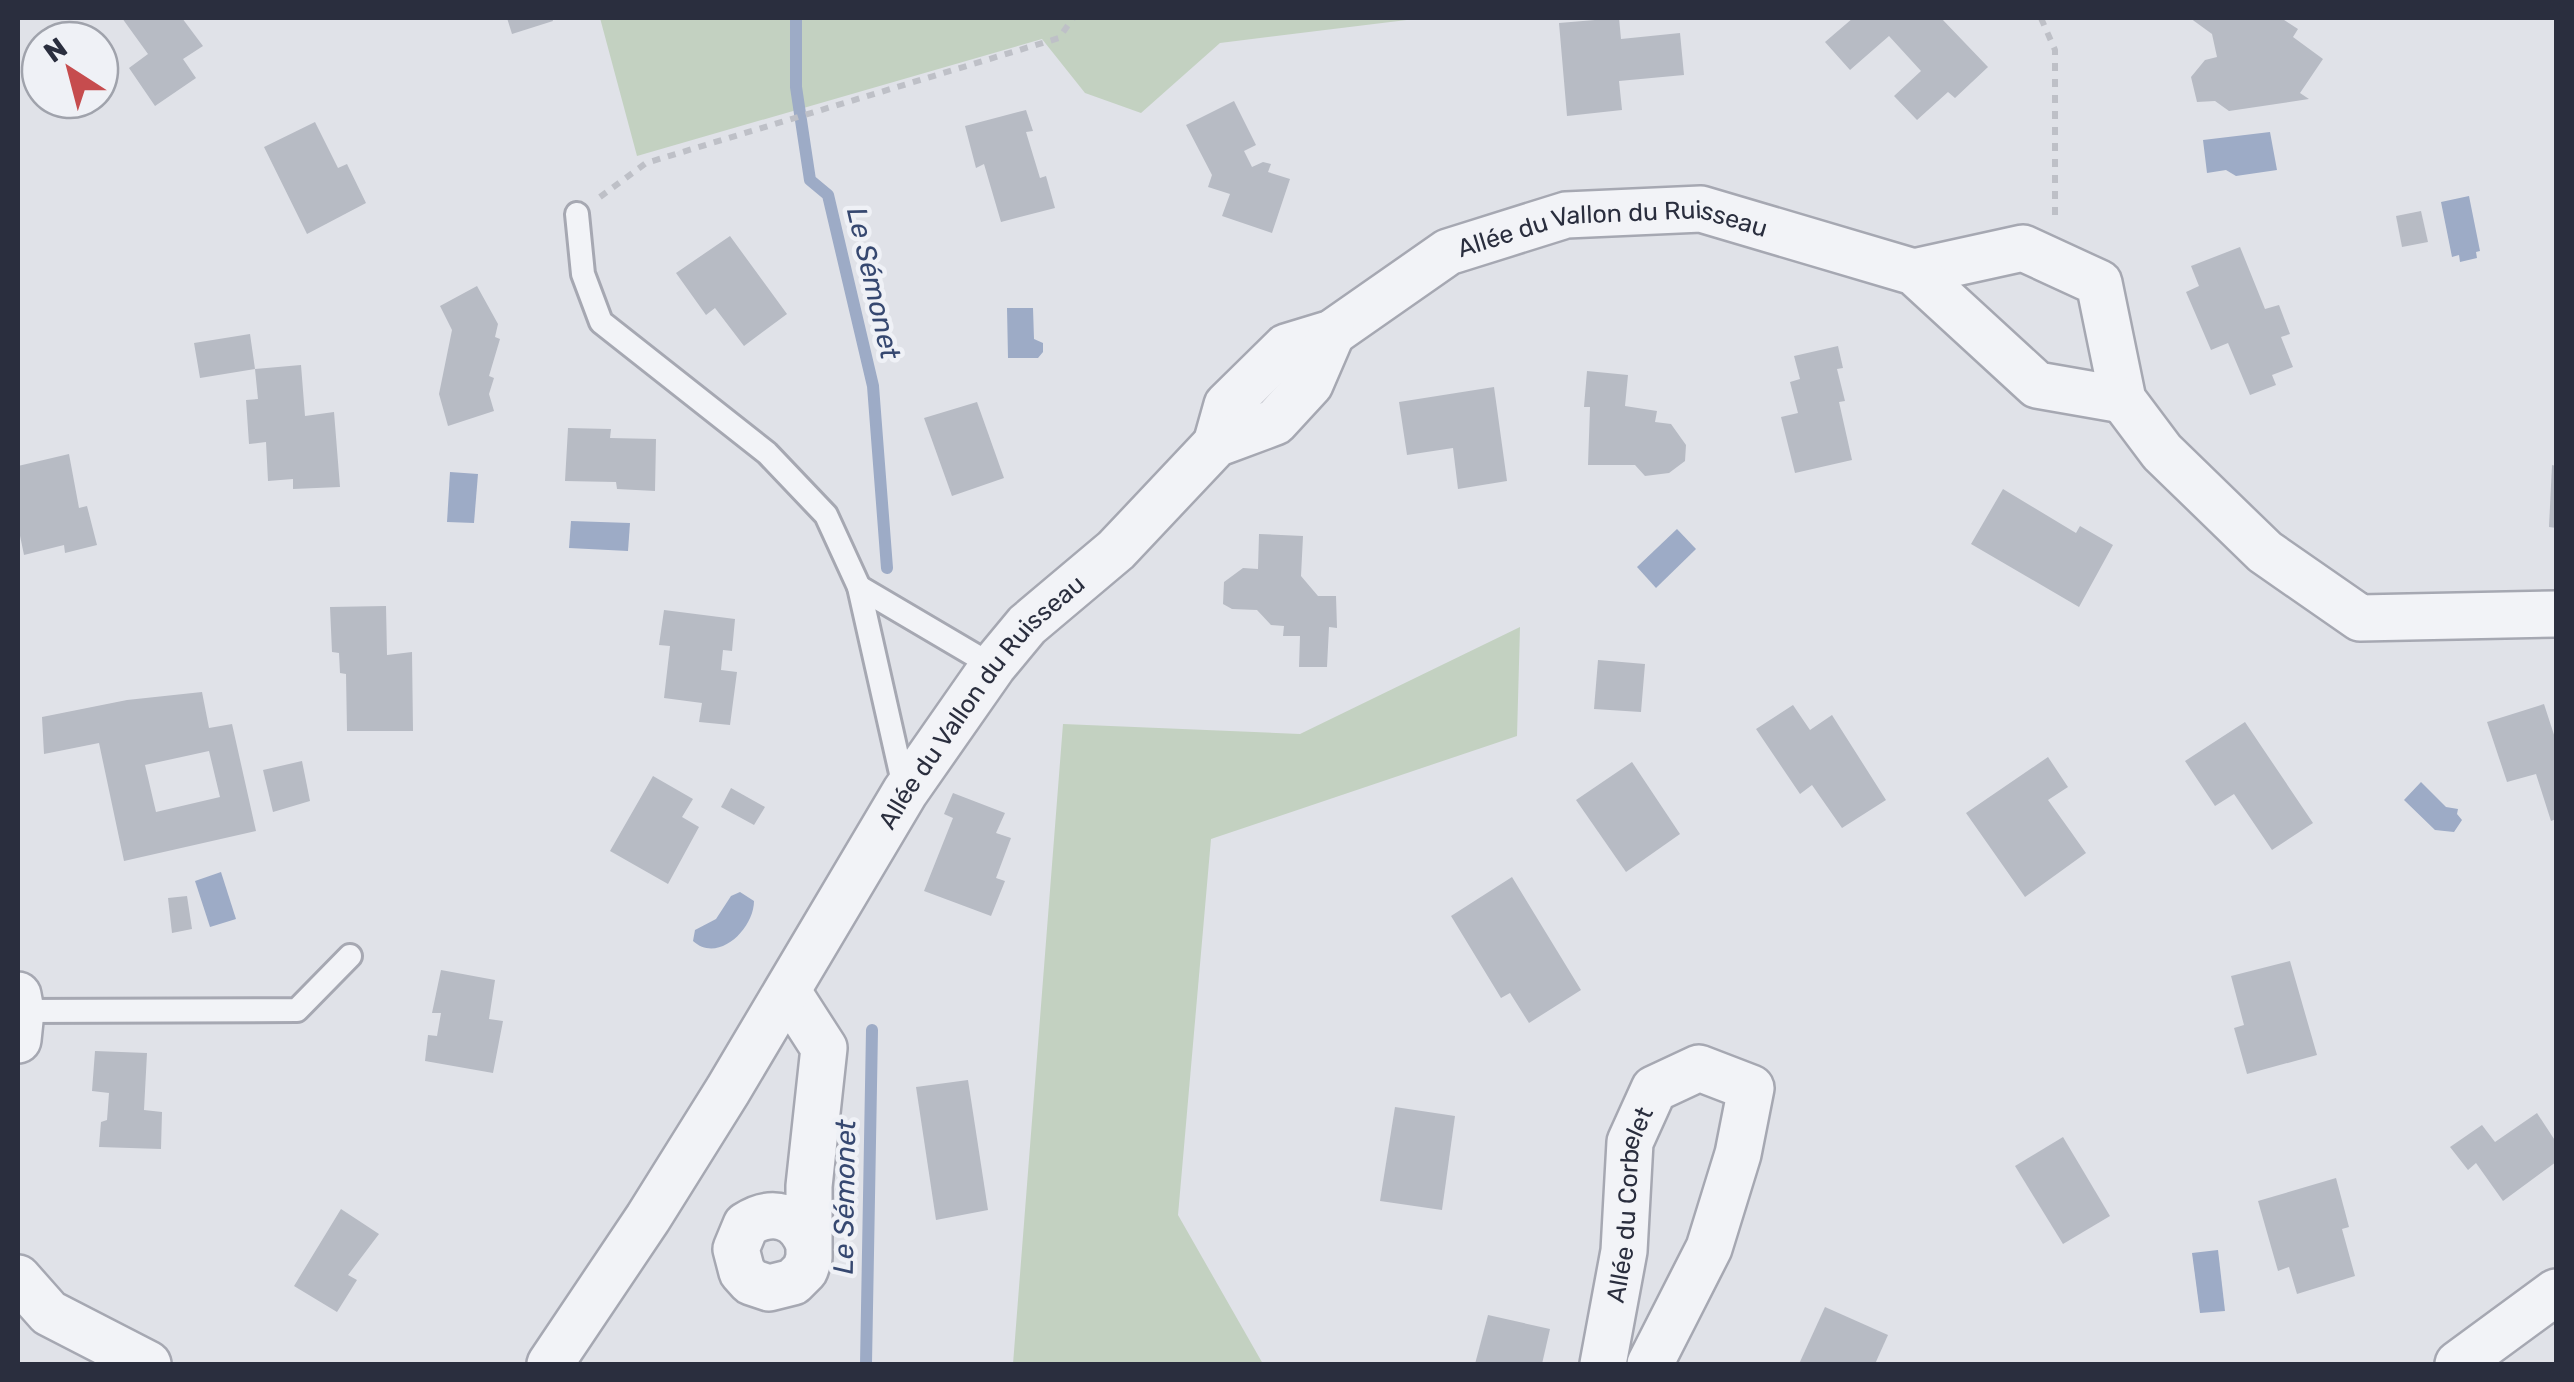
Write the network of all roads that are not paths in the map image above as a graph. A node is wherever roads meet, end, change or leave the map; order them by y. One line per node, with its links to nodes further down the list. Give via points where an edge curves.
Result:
1 (577, 214): 4 (lane, via 583,274 600,322 767,452 826,515)
2 (1914, 272): 3 (street, Allée du Vallon du Ruisseau, via 2037,385); 3 (street, Allée du Vallon du Ruisseau, via 2023,248 2098,283); 6 (street, Allée du Vallon du Ruisseau, via 1702,209 1566,216 1448,252 1332,333 1286,346 1227,404 1216,444)
3 (2123, 400): 5 (street, Allée du Vallon du Ruisseau, via 2162,452 2265,552 2360,618)
4 (859, 588): 6 (lane); 7 (lane)
5 (2556, 614)
6 (993, 666): 7 (street, Allée du Vallon du Ruisseau)
7 (905, 792): 9 (street, Allée du Vallon du Ruisseau)
8 (350, 956): 10 (lane, via 297,1010)
9 (788, 992): 11 (street, via 824,1048 808,1186); 15 (street, Allée du Vallon du Ruisseau)
10 (19, 1015)
11 (809, 1245)
12 (18, 1278): 14 (street, via 49,1312)
13 (2556, 1292): 18 (street)
14 (148, 1364)
15 (550, 1364)
16 (1603, 1364): 17 (street, Allée du Corbelet, via 1624,1250 1630,1142 1654,1090 1698,1068 1751,1088 1708,1248)
17 (1650, 1364)
18 (2458, 1364)

